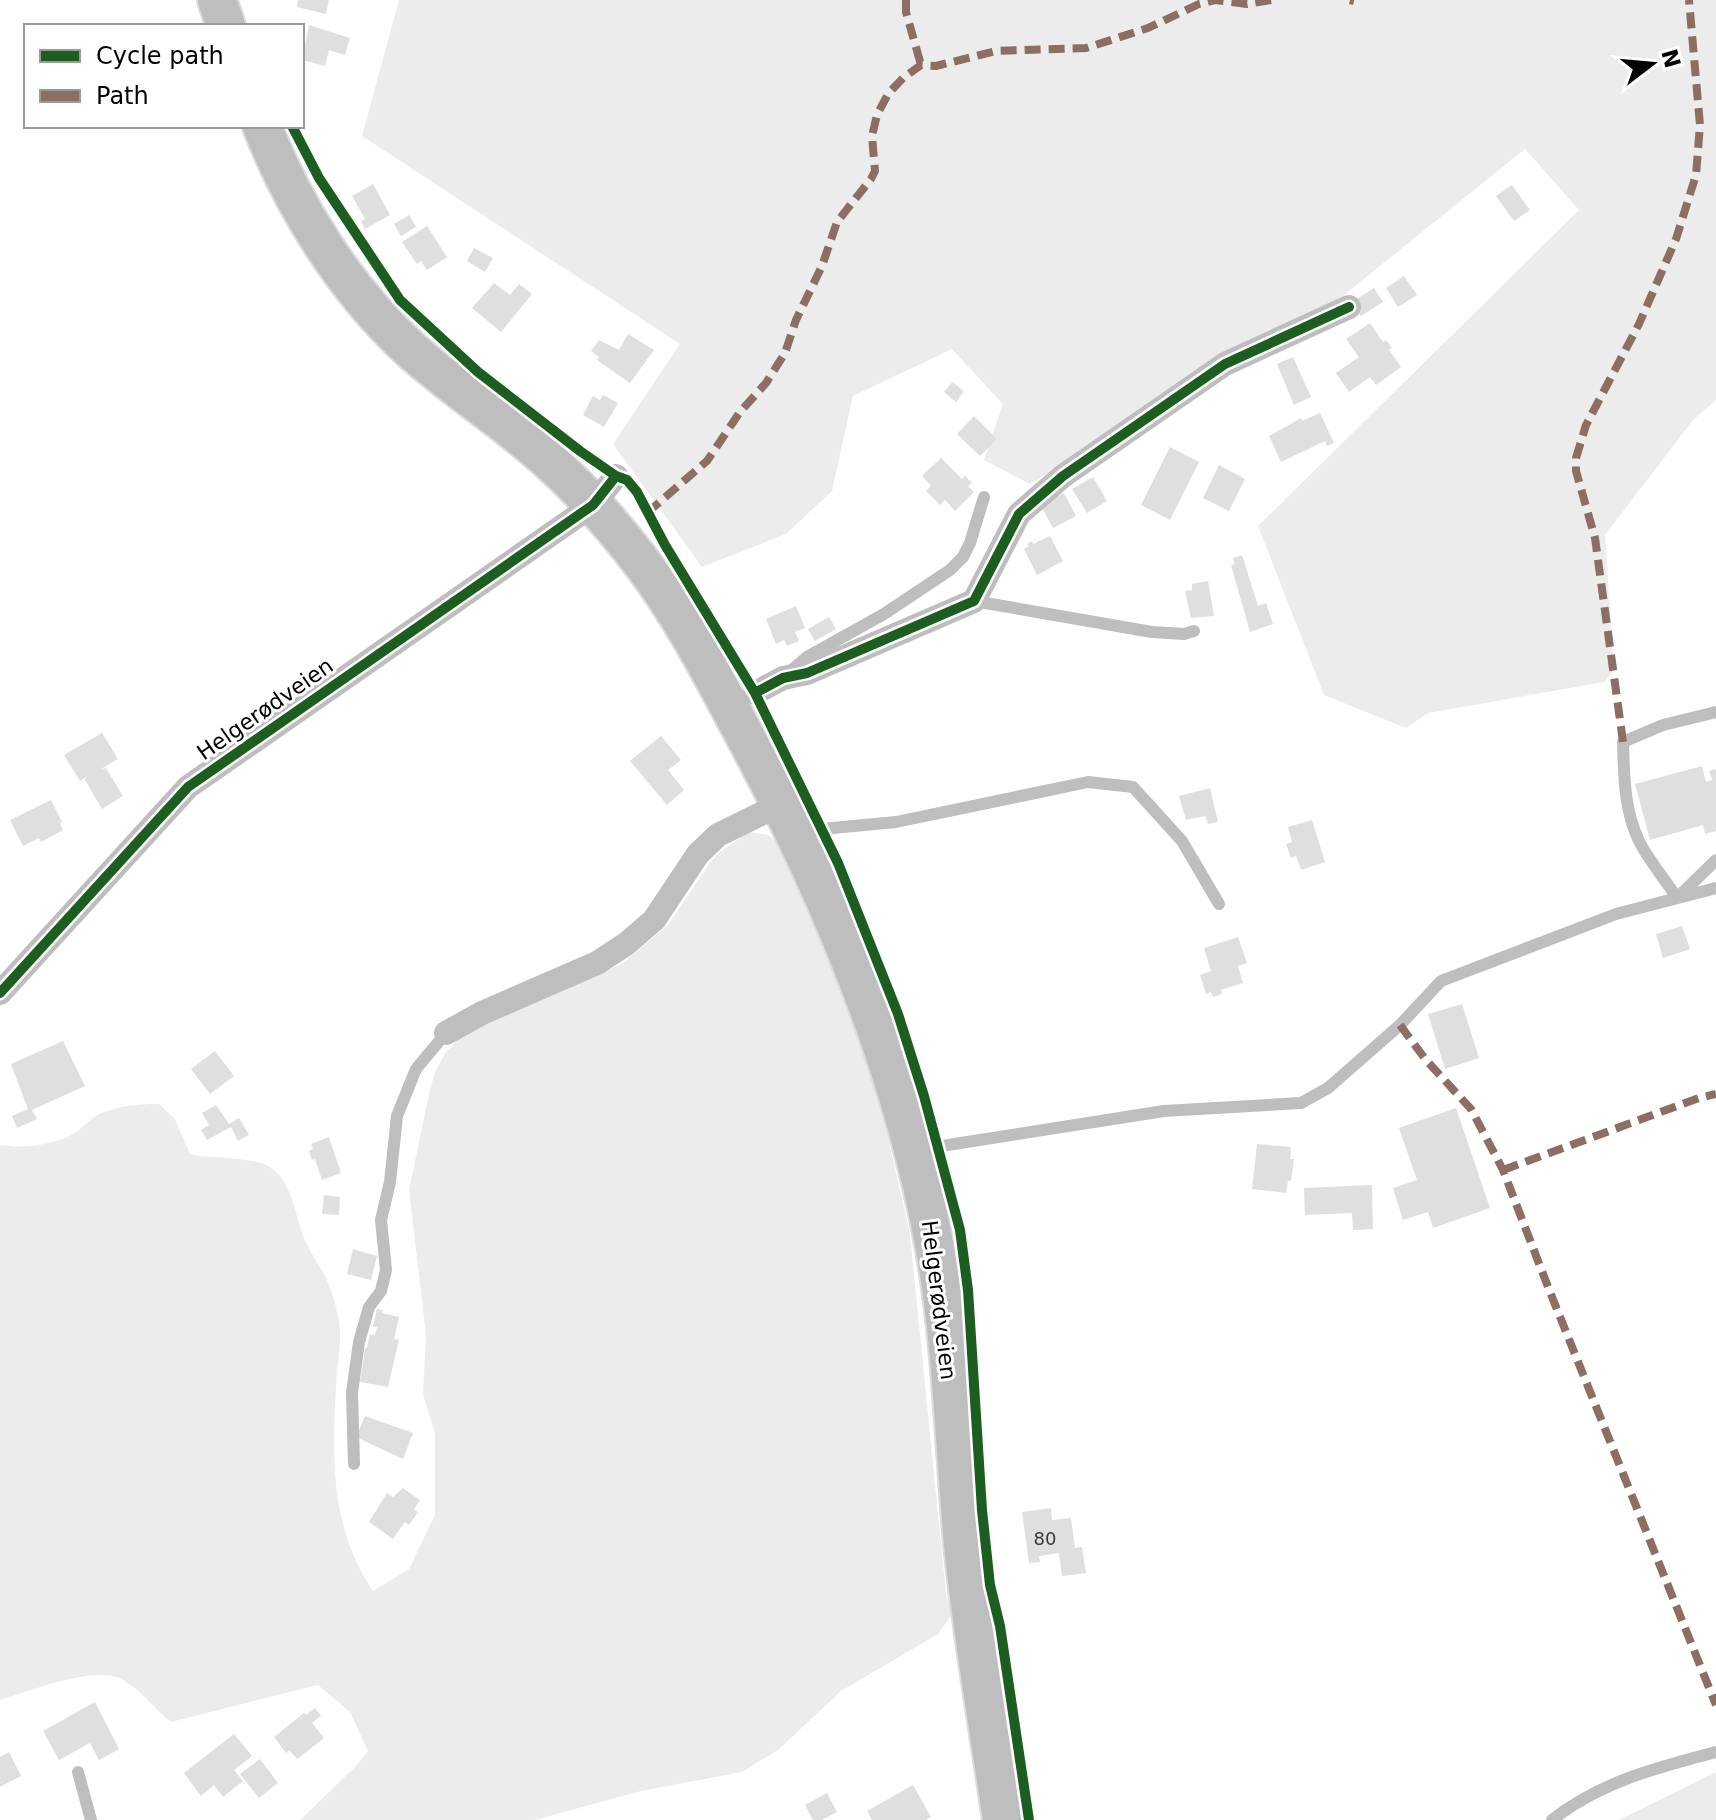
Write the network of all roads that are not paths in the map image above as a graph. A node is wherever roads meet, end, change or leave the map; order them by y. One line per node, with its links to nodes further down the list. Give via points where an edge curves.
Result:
1 (217, 0): 2 (main road)
2 (225, 24)
3 (263, 128): 5 (main road, Helgerødveien, via 326,249 364,301 409,348 545,457)
4 (1349, 307): 7 (street, via 1225,364 1063,476 1019,514)
5 (605, 490): 12 (main road, Helgerødveien, via 640,561 686,626); 17 (street, Helgerødveien, via 188,787)
6 (984, 497): 9 (lane, via 970,543 950,570 807,657)
7 (974, 601): 8 (lane, via 1152,632); 9 (street, via 807,673)
8 (1194, 631)
9 (783, 678): 10 (street)
10 (755, 693)
11 (1716, 712): 15 (lane, via 1623,742 1631,819 1639,841)
12 (789, 820): 16 (lane, via 822,829 896,822 1088,782 1133,787 1182,841); 18 (street, via 718,835 698,854 654,920 626,944 597,963); 19 (main road, Helgerødveien, via 856,973)
13 (1716, 860): 15 (lane)
14 (1716, 888): 15 (lane)
15 (1677, 898): 19 (lane, via 1616,914 1441,981 1328,1088 1301,1103 1164,1111)
16 (1219, 904)
17 (0, 993)
18 (446, 1033): 20 (lane, via 416,1069 397,1116 381,1220 386,1270 381,1291 369,1307 352,1393)
19 (913, 1151): 24 (main road, Helgerødveien, via 940,1281 964,1550)
20 (354, 1464)
21 (1716, 1752): 25 (lane, via 1610,1786)
22 (78, 1772): 23 (lane)
23 (91, 1820)
24 (1002, 1820)
25 (1552, 1820)

